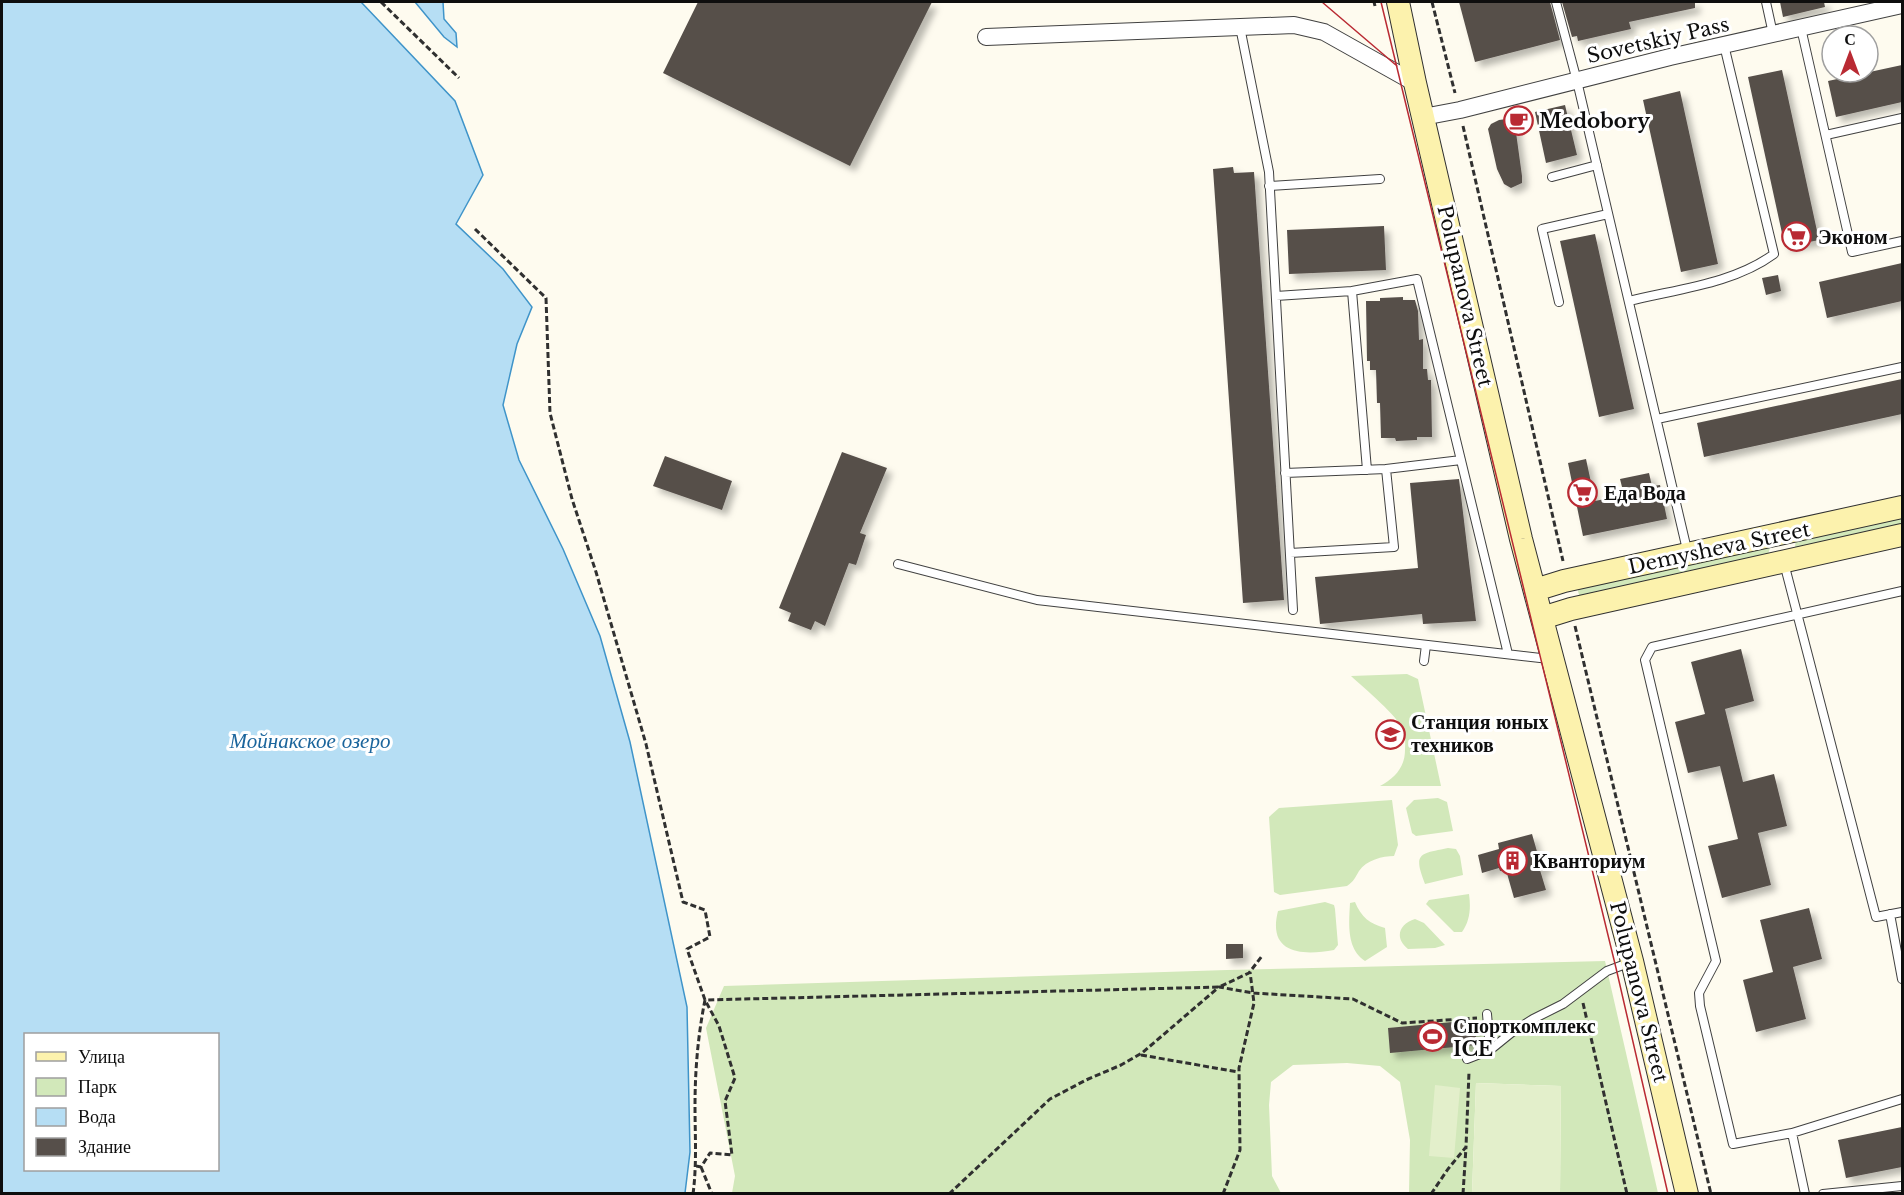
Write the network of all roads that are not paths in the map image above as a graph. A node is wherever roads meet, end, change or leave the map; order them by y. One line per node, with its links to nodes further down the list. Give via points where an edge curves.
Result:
1 (1398, 2): 11 (street, Polupanova Street)
2 (1556, 2): 10 (lane)
3 (1766, 2): 7 (lane)
4 (1902, 5): 6 (street, Sovetskiy Pass)
5 (1240, 27): 8 (street); 11 (street, via 1294,25 1324,32); 18 (lane)
6 (1801, 28): 7 (street, Sovetskiy Pass); 14 (lane)
7 (1773, 34): 9 (street, Sovetskiy Pass)
8 (986, 37)
9 (1724, 45): 10 (street, Sovetskiy Pass); 23 (lane, via 1774,254 1729,277)
10 (1577, 81): 12 (street, Sovetskiy Pass); 15 (lane)
11 (1415, 83): 12 (street, Polupanova Street)
12 (1423, 117): 38 (street, Polupanova Street)
13 (1902, 118): 14 (lane)
14 (1826, 135): 20 (lane, via 1852,252)
15 (1597, 165): 16 (lane); 19 (lane)
16 (1552, 177)
17 (1380, 179): 18 (lane)
18 (1269, 186): 22 (lane)
19 (1608, 214): 23 (lane); 24 (lane, via 1542,230)
20 (1902, 241)
21 (1352, 291): 22 (lane); 27 (lane, via 1417,279); 29 (lane)
22 (1276, 296): 30 (lane)
23 (1629, 301): 26 (lane)
24 (1559, 302)
25 (1902, 367): 26 (lane)
26 (1657, 419): 35 (lane)
27 (1461, 460): 28 (lane); 44 (lane)
28 (1386, 469): 29 (lane); 34 (lane, via 1394,547)
29 (1367, 470): 30 (lane)
30 (1285, 472): 34 (lane)
31 (1902, 507): 32 (street, Demysheva Street)
32 (1779, 535): 35 (street, Demysheva Street); 36 (street)
33 (1902, 535): 36 (street, Demysheva Street)
34 (1290, 553): 40 (lane)
35 (1688, 555): 38 (street, Demysheva Street)
36 (1784, 561): 41 (lane); 42 (street, Demysheva Street)
37 (898, 564): 43 (lane, via 1037,600)
38 (1535, 590): 42 (street, Polupanova Street)
39 (1902, 591): 41 (lane)
40 (1293, 610)
41 (1798, 615): 48 (lane, via 1876,917); 55 (lane, via 1652,647 1645,660 1716,961 1699,993 1700,1006 1733,1144)
42 (1542, 618): 45 (street, Polupanova Street)
43 (1426, 645): 44 (lane); 46 (lane)
44 (1508, 654): 45 (lane)
45 (1552, 660): 49 (street, Polupanova Street)
46 (1424, 661)
47 (1902, 912): 48 (lane)
48 (1890, 914): 50 (lane)
49 (1632, 962): 52 (lane, via 1607,971); 57 (street, Polupanova Street)
50 (1902, 979)
51 (1487, 1015): 52 (lane)
52 (1490, 1050): 53 (lane)
53 (1467, 1059)
54 (1902, 1099): 55 (lane)
55 (1792, 1134): 58 (lane)
56 (1902, 1186): 59 (lane)
57 (1687, 1194)
58 (1805, 1194)
59 (1823, 1194)

